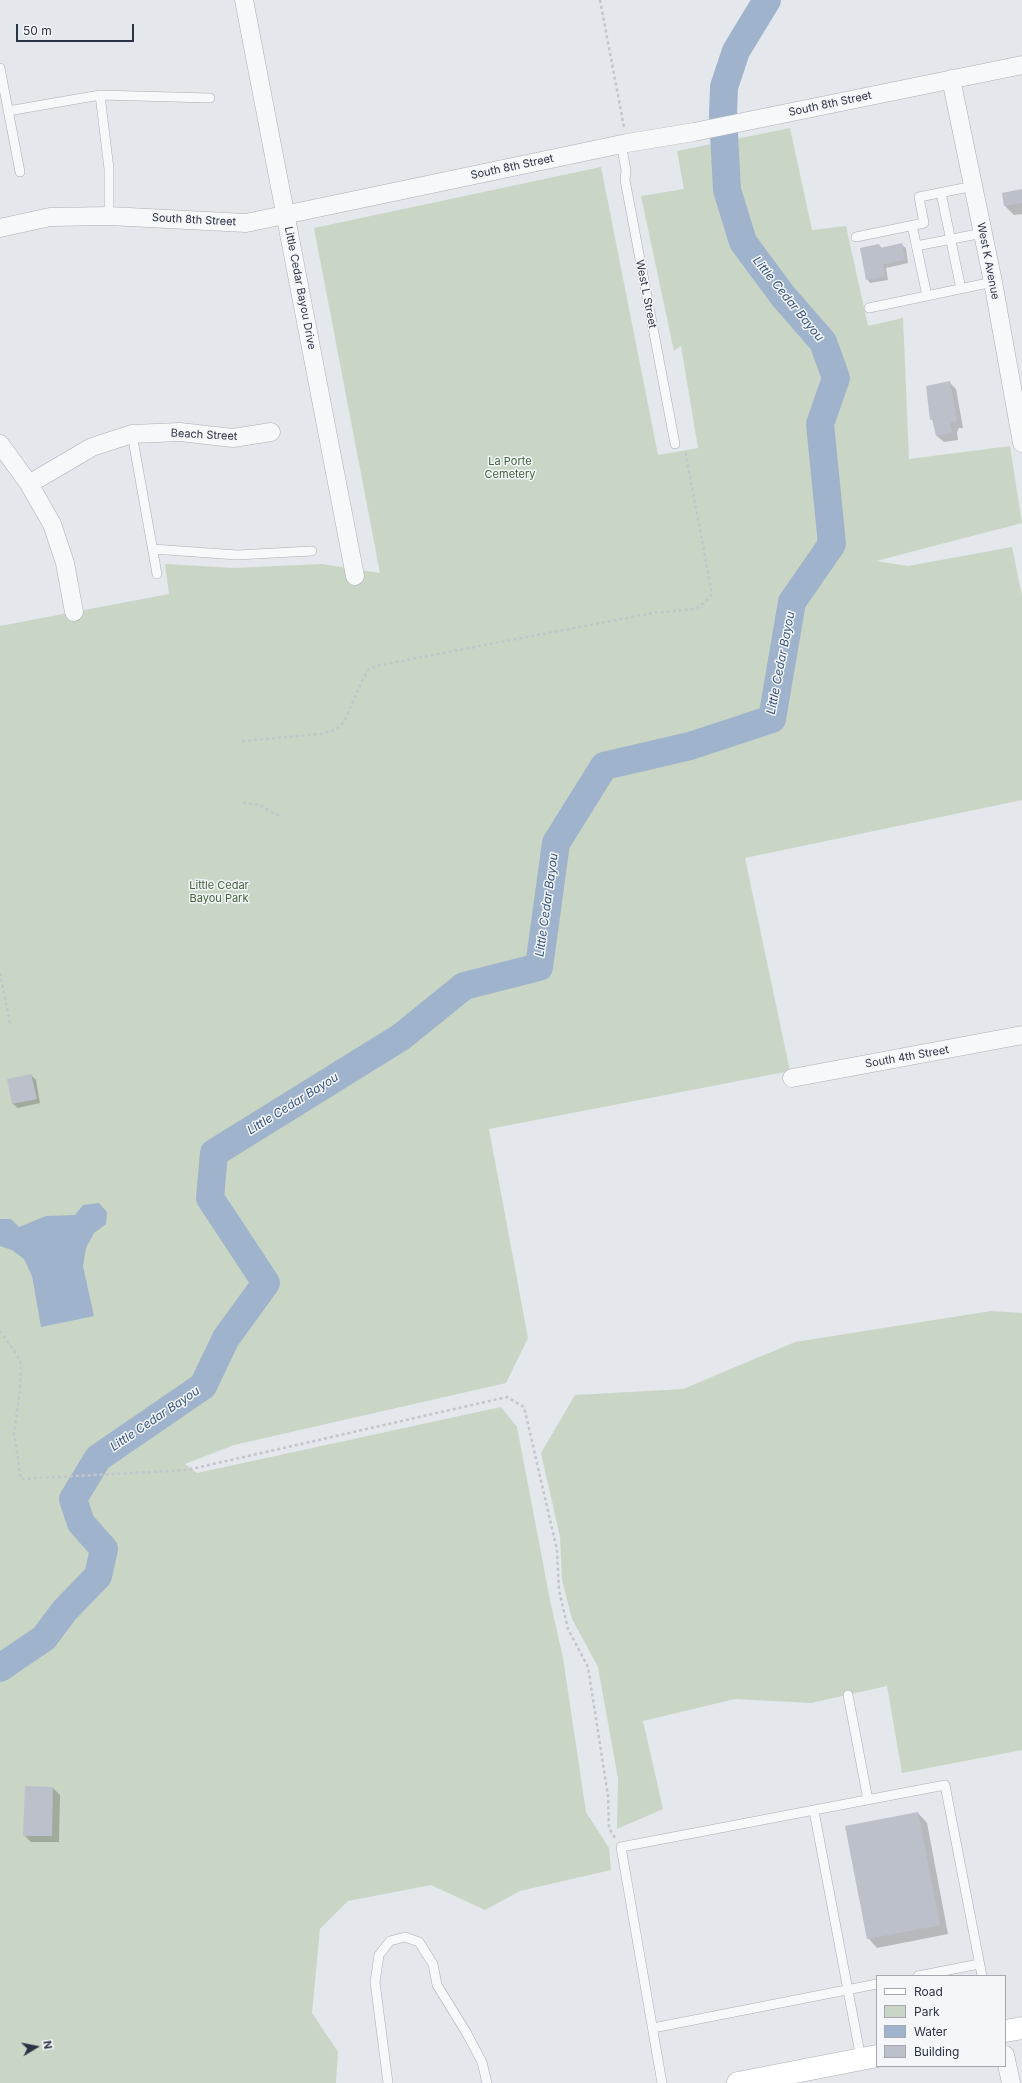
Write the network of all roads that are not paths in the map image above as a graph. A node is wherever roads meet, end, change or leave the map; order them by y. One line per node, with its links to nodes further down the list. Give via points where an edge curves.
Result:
1 (244, 0): 13 (street, Little Cedar Bayou Drive)
2 (1022, 65): 4 (street, South 8th Street)
3 (0, 68): 7 (lane)
4 (951, 79): 8 (street, South 8th Street, via 694,132); 10 (street, West K Avenue)
5 (100, 95): 6 (lane); 7 (lane); 12 (lane, via 109,169)
6 (210, 98)
7 (8, 111): 9 (lane)
8 (624, 143): 13 (street, South 8th Street); 26 (lane, West L Street, via 624,180)
9 (20, 172)
10 (974, 186): 11 (lane); 16 (street, West K Avenue)
11 (941, 193): 14 (lane, via 919,197 924,223); 18 (lane)
12 (109, 216): 13 (street, South 8th Street, via 246,223); 15 (street, South 8th Street, via 50,217)
13 (286, 216): 33 (street, Little Cedar Bayou Drive)
14 (912, 225): 17 (lane); 19 (lane)
15 (0, 228)
16 (983, 233): 18 (lane); 20 (street, West K Avenue)
17 (856, 237)
18 (951, 240): 19 (lane); 21 (lane)
19 (916, 246): 22 (lane)
20 (993, 282): 21 (lane); 27 (street, West K Avenue)
21 (961, 289): 22 (lane)
22 (926, 296): 23 (lane)
23 (870, 308)
24 (271, 432): 25 (street, Beach Street, via 233,438 180,432)
25 (132, 434): 29 (street, Beach Street, via 92,447); 30 (lane)
26 (680, 443)
27 (1022, 443)
28 (0, 444): 29 (street)
29 (29, 484): 34 (street, via 52,524 59,543)
30 (153, 549): 31 (lane, via 237,555); 32 (lane)
31 (312, 551)
32 (157, 574)
33 (355, 576)
34 (74, 612)
35 (1022, 1035): 36 (street, South 4th Street)
36 (792, 1078)
37 (848, 1695): 38 (lane)
38 (868, 1800): 39 (lane); 40 (lane, via 945,1786)
39 (814, 1810): 44 (lane); 45 (lane, via 621,1847)
40 (980, 1964): 41 (lane); 42 (lane)
41 (923, 1975)
42 (982, 1975)
43 (876, 1984): 44 (lane)
44 (848, 1990): 45 (lane); 48 (lane)
45 (653, 2028): 52 (lane)
46 (1022, 2028): 47 (main road)
47 (1006, 2031)
48 (869, 2058): 53 (main road)
49 (1006, 2061): 54 (street)
50 (388, 2083): 51 (lane, via 375,1982 379,1955 390,1941 405,1937 419,1942 433,1964 438,1985 482,2062)
51 (487, 2083)
52 (662, 2083)
53 (738, 2083)
54 (1010, 2083)

